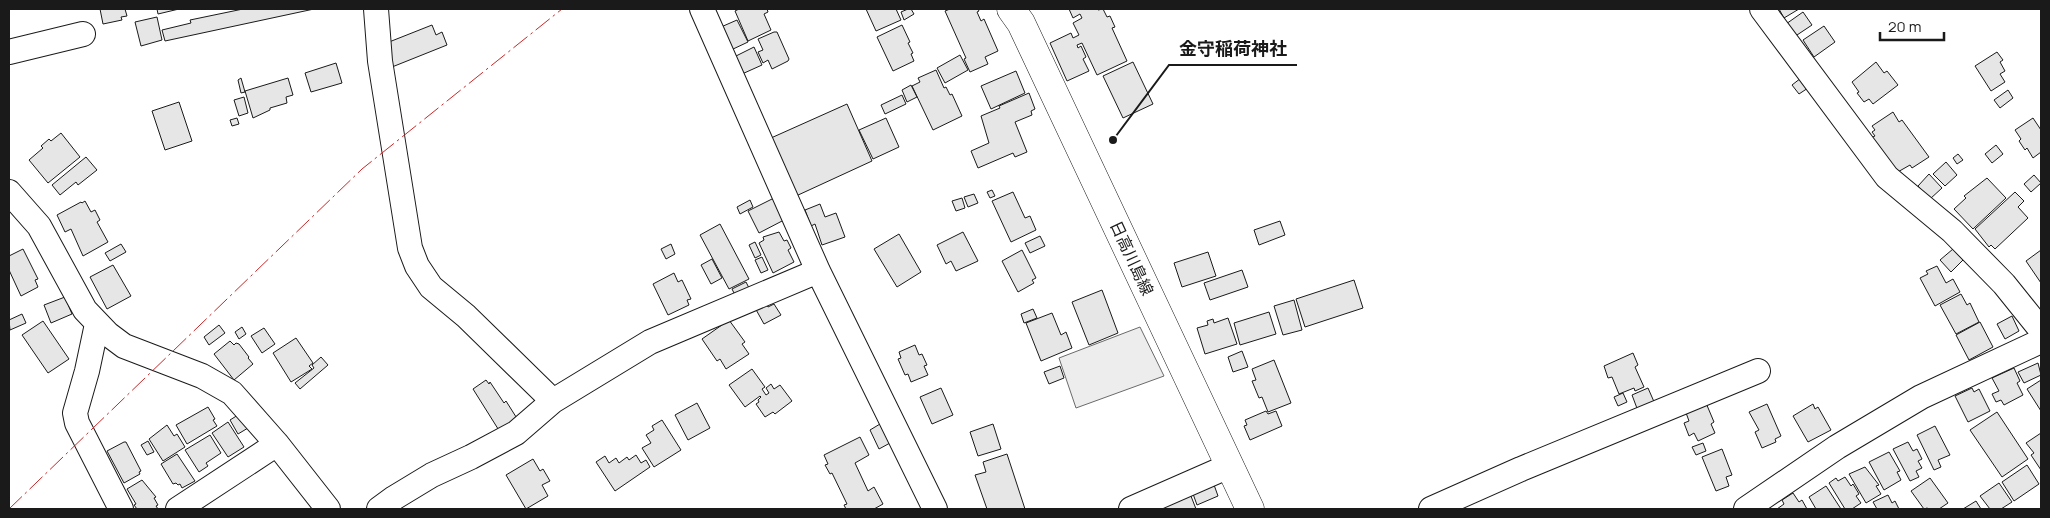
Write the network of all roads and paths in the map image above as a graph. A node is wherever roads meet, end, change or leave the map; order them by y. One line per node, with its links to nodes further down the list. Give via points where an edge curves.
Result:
1 (376, 9): 13 (street, via 380,61 410,248 417,266 431,288 466,316)
2 (705, 9): 8 (street)
3 (1011, 9): 15 (main road, 日高川島線, via 1021,23 1076,137)
4 (1762, 9): 10 (street, via 1887,177 1952,231 2004,284)
5 (83, 34): 6 (street)
6 (9, 52)
7 (9, 192): 9 (street, via 39,226 76,295)
8 (818, 271): 13 (street, via 650,342); 21 (street)
9 (97, 324): 14 (street, via 124,346 202,376 232,393); 17 (street, via 74,413)
10 (2041, 330)
11 (2041, 341): 16 (street, via 1921,397 1837,447)
12 (1758, 372): 24 (street, via 1521,468)
13 (553, 401): 20 (street, via 516,433 432,475)
14 (277, 444): 18 (street); 19 (street)
15 (1229, 466): 22 (street); 23 (main road, 日高川島線)
16 (1756, 506)
17 (122, 509)
18 (178, 509)
19 (328, 509)
20 (379, 509)
21 (934, 509)
22 (1131, 509)
23 (1250, 509)
24 (1431, 509)

